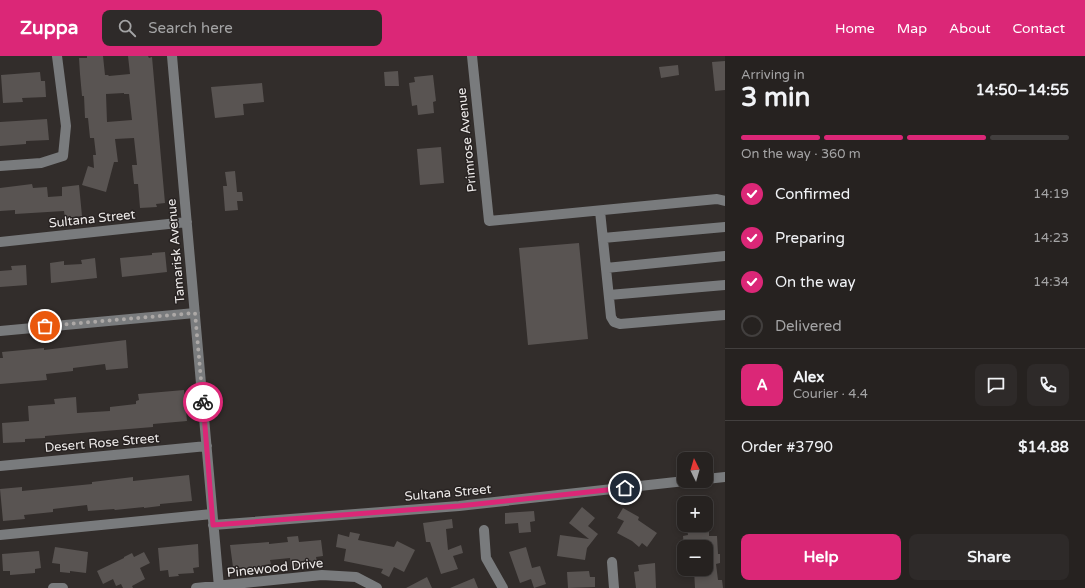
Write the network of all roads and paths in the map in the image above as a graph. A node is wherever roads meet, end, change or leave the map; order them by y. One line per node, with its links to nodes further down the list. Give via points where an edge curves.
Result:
1 (57, 56): 4 (street, via 66,126 63,156 41,163)
2 (172, 56): 7 (street, Tamarisk Avenue)
3 (472, 56): 6 (street, Primrose Avenue, via 488,221)
4 (0, 166)
5 (725, 201): 6 (street, via 717,199)
6 (600, 211): 9 (street)
7 (187, 222): 10 (street, Sultana Street); 15 (street, Tamarisk Avenue)
8 (725, 227): 9 (street)
9 (603, 238): 12 (street)
10 (0, 242)
11 (725, 256): 12 (street)
12 (606, 268): 14 (street)
13 (725, 285): 14 (street)
14 (609, 295): 16 (street, via 612,317 614,322 620,324)
15 (195, 313): 17 (street); 18 (street, Tamarisk Avenue)
16 (725, 315)
17 (0, 331)
18 (207, 446): 19 (street, Desert Rose Street); 23 (street, Tamarisk Avenue)
19 (0, 466)
20 (725, 477): 21 (street)
21 (713, 478)
22 (677, 482): 24 (street, Sultana Street, via 459,506)
23 (212, 514): 24 (street, Tamarisk Avenue); 26 (street)
24 (213, 525): 28 (street, Tamarisk Avenue)
25 (484, 530): 33 (street, via 486,558)
26 (0, 535)
27 (612, 562): 34 (street)
28 (219, 587): 31 (street, Pinewood Drive); 32 (street, Pinewood Drive, via 322,575 356,577)
29 (53, 588): 30 (street)
30 (63, 588)
31 (196, 588)
32 (377, 588)
33 (503, 588)
34 (614, 588)

